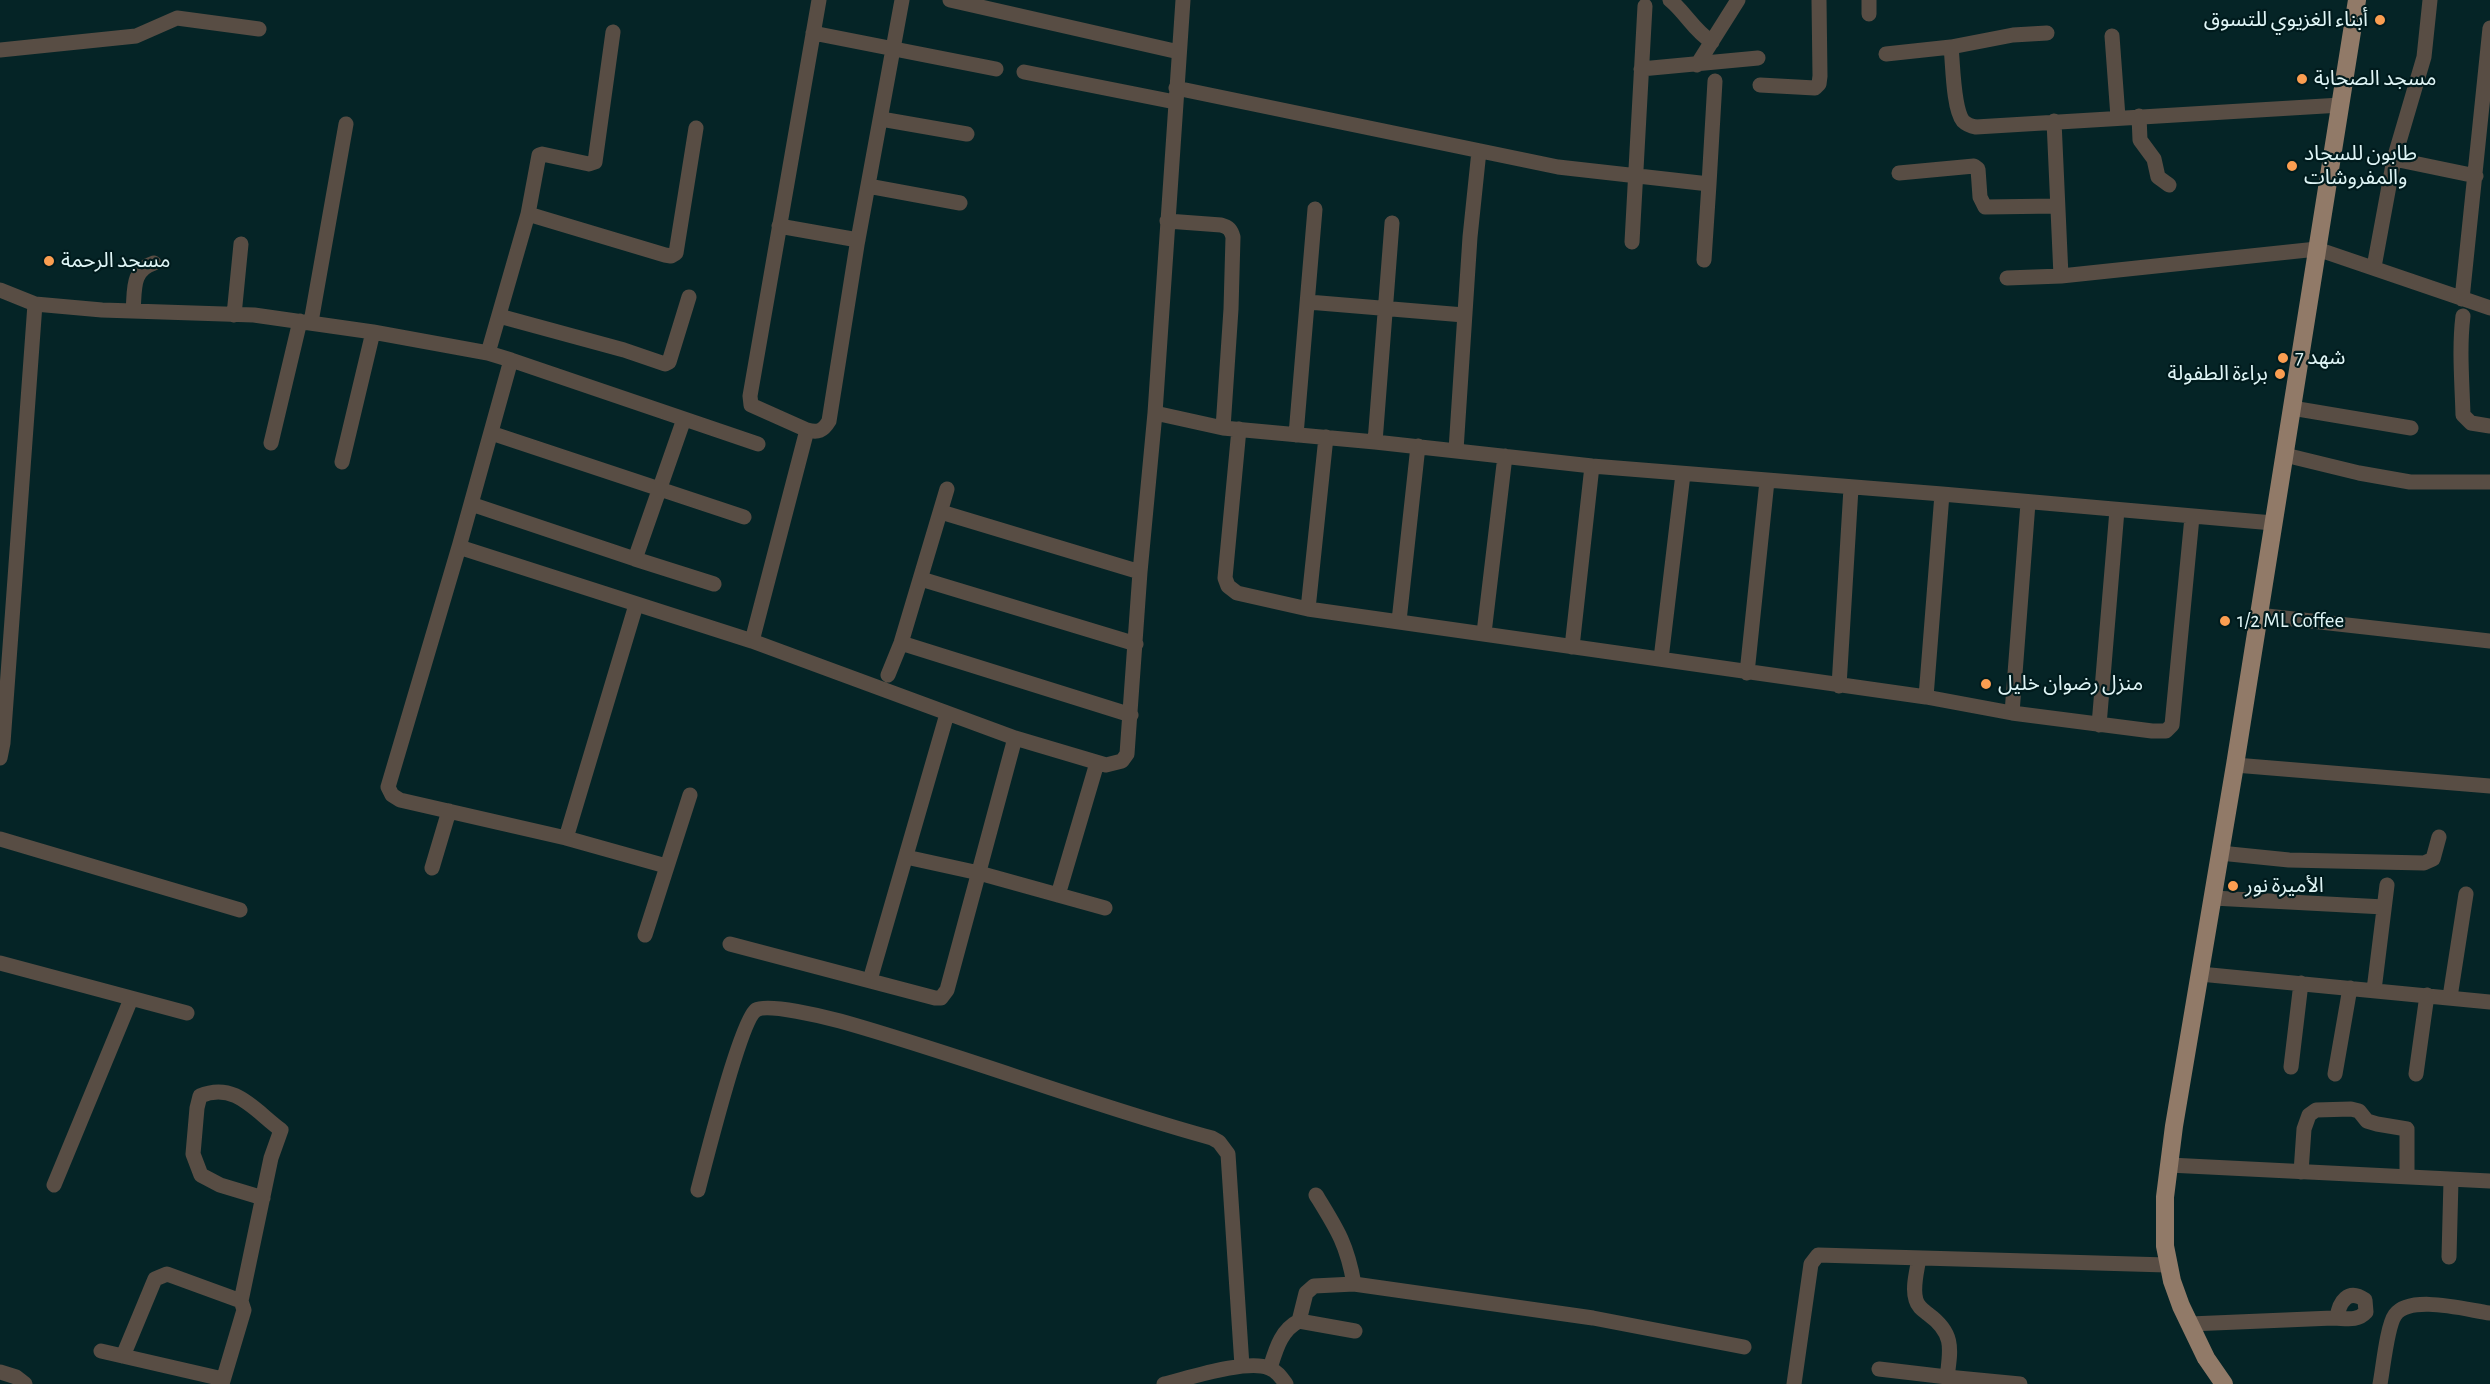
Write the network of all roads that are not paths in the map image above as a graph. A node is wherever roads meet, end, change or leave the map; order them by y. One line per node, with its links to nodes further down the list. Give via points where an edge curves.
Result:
1 (819, 0): 14 (street)
2 (902, 0): 20 (street)
3 (950, 0): 21 (street)
4 (1184, 0): 21 (street)
5 (1670, 0): 17 (street, via 1700,35)
6 (1738, 0): 17 (street)
7 (1819, 0): 29 (street, via 1819,84 1815,88)
8 (2357, 0): 31 (main road)
9 (2430, 0): 40 (street, via 2424,57)
10 (1645, 6): 26 (street)
11 (2490, 28): 43 (street)
12 (260, 29): 19 (street, via 177,18 136,36)
13 (613, 32): 50 (street, via 594,162 539,155)
14 (813, 33): 20 (street); 53 (street)
15 (2047, 33): 18 (street)
16 (2112, 36): 33 (street)
17 (1712, 42): 24 (street)
18 (1951, 47): 22 (street); 35 (street, via 1958,107 1967,125)
19 (0, 50)
20 (893, 50): 25 (street); 34 (street)
21 (1179, 52): 30 (street)
22 (1886, 54)
23 (1758, 58): 24 (street)
24 (1696, 65): 26 (street)
25 (996, 69)
26 (1641, 69): 42 (street)
27 (1024, 72): 30 (street)
28 (1715, 81): 44 (street)
29 (1760, 85)
30 (1176, 95): 39 (street); 51 (street)
31 (2341, 105): 32 (street); 57 (main road)
32 (2139, 116): 33 (street); 45 (street, via 2140,140 2154,159 2158,177)
33 (2118, 117): 35 (street)
34 (881, 119): 38 (street); 46 (street)
35 (2054, 121): 48 (street)
36 (346, 124): 75 (street)
37 (696, 128): 50 (street, via 678,248 671,256)
38 (968, 134)
39 (1479, 151): 42 (street, via 1558,167); 72 (street)
40 (2394, 159): 43 (street); 60 (street)
41 (1899, 173): 48 (street, via 1974,166 1978,169 1980,197 1985,207)
42 (1635, 175): 44 (street); 55 (street)
43 (2476, 176): 65 (street)
44 (1709, 184): 58 (street)
45 (2169, 185)
46 (868, 186): 47 (street); 54 (street)
47 (960, 204)
48 (2057, 206): 61 (street)
49 (1315, 209): 66 (street)
50 (528, 214): 73 (street)
51 (1167, 221): 80 (street); 84 (street, via 1227,226 1233,237)
52 (1392, 223): 69 (street)
53 (779, 226): 54 (street); 86 (street, via 751,405)
54 (858, 240): 86 (street, via 829,421 816,432)
55 (1632, 242)
56 (241, 244): 71 (street)
57 (2317, 249): 60 (street); 61 (street); 79 (main road)
58 (1704, 260)
59 (154, 263): 70 (street, via 146,265 136,276)
60 (2374, 267): 65 (street)
61 (2061, 276): 62 (street)
62 (2007, 278)
63 (0, 291): 67 (street)
64 (689, 297): 73 (street, via 669,362 665,364)
65 (2462, 299): 68 (street)
66 (1308, 303): 69 (street); 88 (street)
67 (35, 304): 70 (street); 138 (street)
68 (2490, 308)
69 (1385, 309): 72 (street); 91 (street)
70 (134, 311): 71 (street)
71 (234, 315): 75 (street)
72 (1464, 315): 94 (street)
73 (499, 316): 77 (street)
74 (2463, 316): 82 (street, via 2459,348 2463,362 2463,415 2471,423)
75 (305, 321): 76 (street); 90 (street)
76 (373, 332): 77 (street); 97 (street)
77 (488, 353): 78 (street)
78 (511, 360): 81 (street); 87 (street)
79 (2292, 408): 83 (street); 95 (main road)
80 (1155, 413): 84 (street); 115 (street)
81 (684, 419): 92 (street); 103 (street)
82 (2490, 426)
83 (2411, 428)
84 (1223, 429): 85 (street)
85 (1239, 429): 88 (street); 119 (street, via 1225,578 1228,586 1237,593)
86 (807, 430): 123 (street)
87 (491, 433): 103 (street); 107 (street)
88 (1296, 435): 89 (street)
89 (1326, 437): 91 (street); 119 (street)
90 (271, 442)
91 (1375, 442): 93 (street)
92 (758, 444)
93 (1418, 446): 94 (street); 121 (street)
94 (1456, 450): 96 (street)
95 (2285, 455): 101 (street, via 2410,482); 112 (main road)
96 (1505, 456): 98 (street); 122 (street)
97 (342, 462)
98 (1592, 466): 99 (street); 127 (street)
99 (1683, 474): 100 (street); 128 (street)
100 (1767, 481): 102 (street); 129 (street)
101 (2490, 482)
102 (1851, 488): 105 (street); 131 (street)
103 (659, 489): 110 (street); 114 (street)
104 (947, 489): 109 (street)
105 (1942, 494): 106 (street); 132 (street)
106 (2028, 502): 108 (street); 133 (street)
107 (471, 504): 113 (street); 114 (street)
108 (2117, 510): 111 (street); 136 (street)
109 (941, 512): 115 (street); 116 (street)
110 (744, 517)
111 (2192, 517): 112 (street); 136 (street, via 2172,725 2161,732)
112 (2273, 523): 120 (main road)
113 (459, 547): 118 (street); 143 (street, via 388,787 400,800)
114 (635, 559): 117 (street)
115 (1140, 572): 126 (street)
116 (921, 579): 125 (street); 126 (street)
117 (714, 584)
118 (636, 605): 123 (street); 145 (street)
119 (1308, 609): 121 (street)
120 (2258, 615): 124 (street); 140 (main road)
121 (1399, 621): 122 (street)
122 (1484, 633): 127 (street)
123 (752, 641): 134 (street)
124 (2490, 641)
125 (901, 643): 130 (street); 135 (street)
126 (1136, 644): 135 (street)
127 (1572, 647): 128 (street)
128 (1660, 659): 129 (street)
129 (1747, 673): 131 (street)
130 (888, 675)
131 (1839, 686): 132 (street)
132 (1926, 697): 133 (street)
133 (2012, 713): 136 (street)
134 (948, 714): 137 (street); 148 (street)
135 (1131, 714): 139 (street, via 1125,758 1118,763)
136 (2099, 725)
137 (1015, 738): 139 (street); 151 (street)
138 (0, 758)
139 (1097, 763): 154 (street)
140 (2235, 765): 141 (street); 147 (main road)
141 (2490, 786)
142 (690, 795): 149 (street)
143 (449, 811): 145 (street); 150 (street)
144 (2439, 837): 147 (street, via 2433,859 2424,863 2289,860)
145 (566, 838): 149 (street)
146 (0, 839): 158 (street)
147 (2220, 853): 155 (main road)
148 (906, 856): 151 (street); 163 (street)
149 (666, 866): 159 (street)
150 (432, 868)
151 (979, 873): 154 (street); 163 (street, via 945,995 935,998)
152 (2387, 885): 156 (street)
153 (2466, 894): 168 (street)
154 (1058, 895): 157 (street)
155 (2213, 898): 156 (street); 162 (main road)
156 (2384, 907): 166 (street)
157 (1105, 908)
158 (240, 910)
159 (645, 935)
160 (730, 945): 163 (street)
161 (0, 963): 169 (street)
162 (2200, 974): 164 (street); 175 (main road)
163 (870, 980)
164 (2301, 983): 165 (street); 172 (street)
165 (2350, 988): 166 (street); 173 (street)
166 (2374, 990): 167 (street)
167 (2427, 995): 168 (street); 174 (street)
168 (2450, 998): 170 (street)
169 (131, 999): 171 (street); 180 (street)
170 (2490, 1002)
171 (187, 1013)
172 (2291, 1067)
173 (2335, 1074)
174 (2416, 1074)
175 (2169, 1165): 176 (street); 186 (main road, via 2164,1230)
176 (2301, 1172): 177 (street); 177 (street, via 2304,1129 2309,1115 2316,1110 2351,1109 2359,1111 2367,1121 2406,1129)
177 (2407, 1178): 178 (street)
178 (2451, 1180): 179 (street); 184 (street)
179 (2490, 1181)
180 (54, 1185)
181 (698, 1190): 197 (street, via 749,1017 760,1008 839,1021 1212,1138 1228,1154)
182 (1316, 1195): 187 (street, via 1348,1254)
183 (262, 1198): 183 (street, via 281,1130 244,1098 210,1092 200,1096 192,1154 201,1175); 188 (street)
184 (2449, 1257)
185 (1919, 1258): 186 (street); 201 (street, via 1916,1300 1947,1332); 206 (street, via 1813,1258)
186 (2167, 1265): 192 (main road)
187 (1354, 1284): 191 (street, via 1314,1287 1306,1293); 194 (street, via 1593,1318)
188 (242, 1301): 196 (street, via 167,1274 160,1276 155,1279); 202 (street, via 244,1310)
189 (2490, 1313): 209 (street, via 2417,1303 2400,1310 2392,1322)
190 (2337, 1318): 192 (street)
191 (1299, 1321): 193 (street); 198 (street, via 1283,1335)
192 (2190, 1324): 208 (main road)
193 (1355, 1330)
194 (1744, 1347)
195 (101, 1351): 196 (street)
196 (123, 1356): 202 (street)
197 (1242, 1366): 198 (street); 204 (street)
198 (1270, 1368): 205 (street)
199 (1879, 1369): 201 (street)
200 (0, 1372): 203 (street)
201 (1947, 1377): 207 (street)
202 (222, 1382)
203 (25, 1384)
204 (1164, 1384)
205 (1286, 1384)
206 (1794, 1384)
207 (2020, 1384)
208 (2224, 1384)
209 (2380, 1384)

